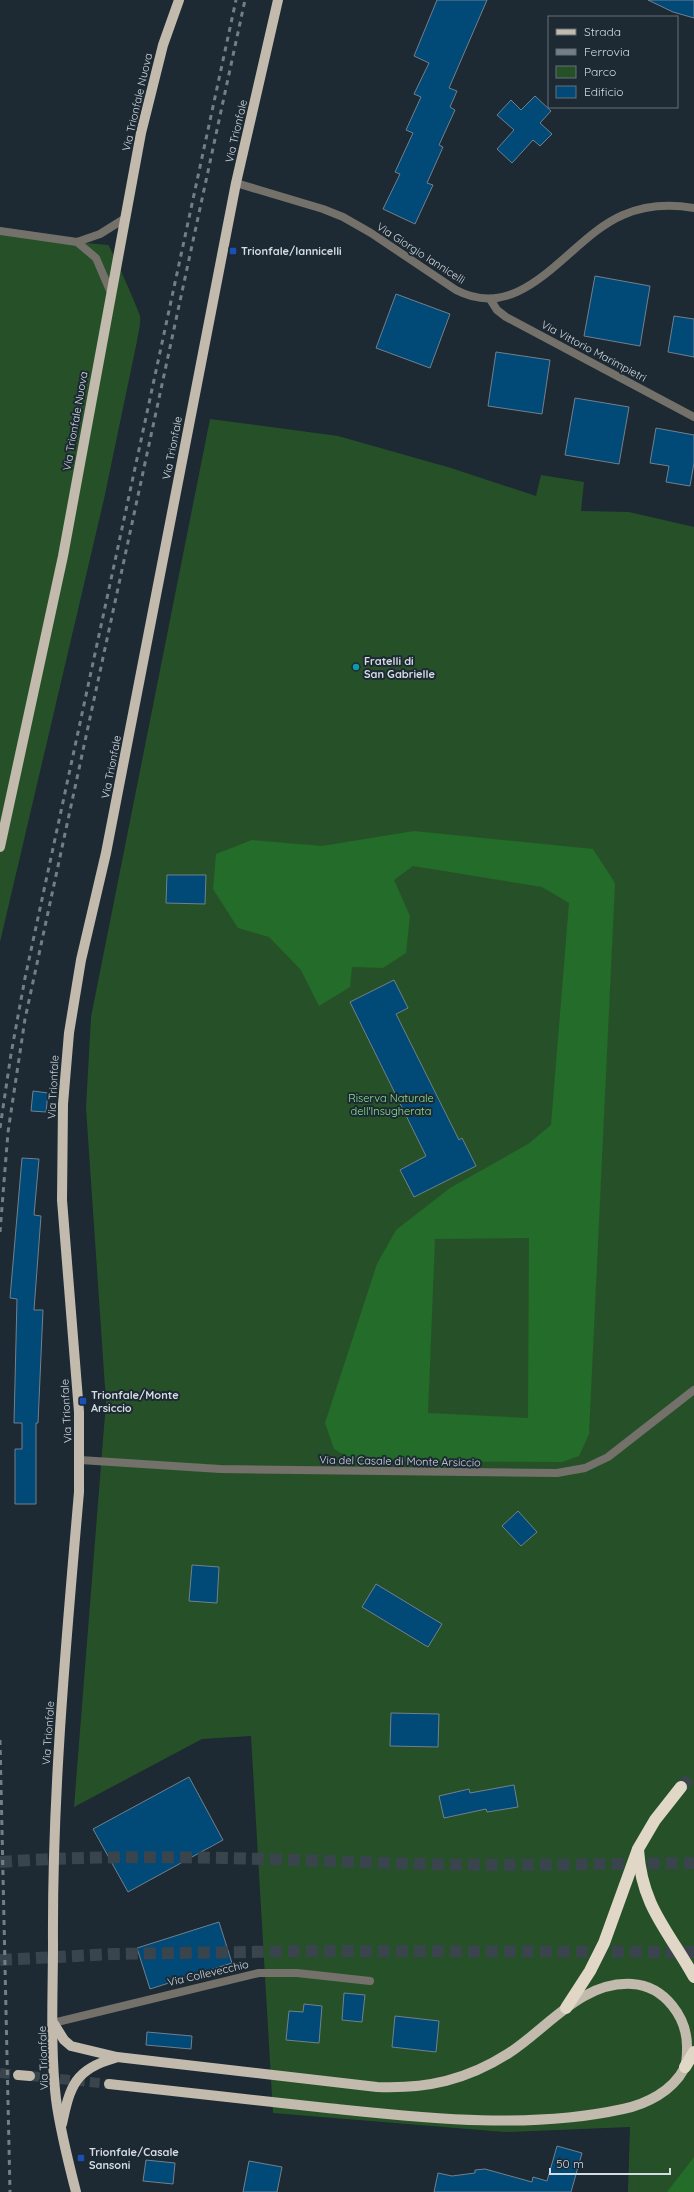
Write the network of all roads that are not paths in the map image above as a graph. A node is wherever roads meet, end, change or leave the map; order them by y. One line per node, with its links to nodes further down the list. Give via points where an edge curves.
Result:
1 (179, 0): 5 (main road, Via Trionfale Nuova, via 163,45 141,134)
2 (278, 0): 3 (main road, Via Trionfale)
3 (236, 183): 9 (street, Via Giorgio Iannicelli, via 333,213 371,234 456,290); 13 (main road, Via Trionfale, via 106,853 81,960 69,1033 63,1104 62,1200 79,1412)
4 (694, 208): 9 (street, Via Giorgio Iannicelli, via 652,207 622,216 607,224 558,265 516,293)
5 (124, 219): 7 (street, via 100,234); 8 (main road, Via Trionfale Nuova)
6 (0, 231): 7 (street)
7 (77, 242): 8 (street, via 96,258)
8 (111, 293): 11 (main road, Via Trionfale Nuova, via 63,556)
9 (490, 299): 10 (street, Via Vittorio Marimpietri, via 497,310 506,317)
10 (694, 417)
11 (0, 847)
12 (694, 1390): 13 (street, Via del Casale di Monte Arsiccio, via 608,1457 585,1468 557,1473 220,1469)
13 (80, 1460): 19 (main road, Via Trionfale, via 56,1783)
14 (681, 1787): 15 (highway, via 655,1820)
15 (638, 1849): 16 (highway, via 641,1876 651,1905); 18 (highway, via 604,1943 590,1971)
16 (694, 1977)
17 (370, 1981): 19 (street, Via Collevecchio, via 297,1973 259,1973)
18 (566, 2008): 21 (main road, via 523,2043 496,2060 449,2081 426,2086 377,2087); 22 (main road, via 597,1990 608,1987 630,1984 651,1989 667,2000 681,2018 687,2039)
19 (53, 2023): 21 (main road, via 71,2046); 26 (main road, Via Trionfale, via 56,2097)
20 (694, 2052): 22 (highway)
21 (117, 2057): 26 (main road, via 94,2065 77,2078 71,2090)
22 (685, 2067): 25 (main road, via 663,2092 635,2106 590,2115 530,2119 401,2116)
23 (18, 2074): 24 (main road)
24 (30, 2076)
25 (109, 2084)
26 (61, 2130): 27 (main road, Via Trionfale)
27 (76, 2192)

